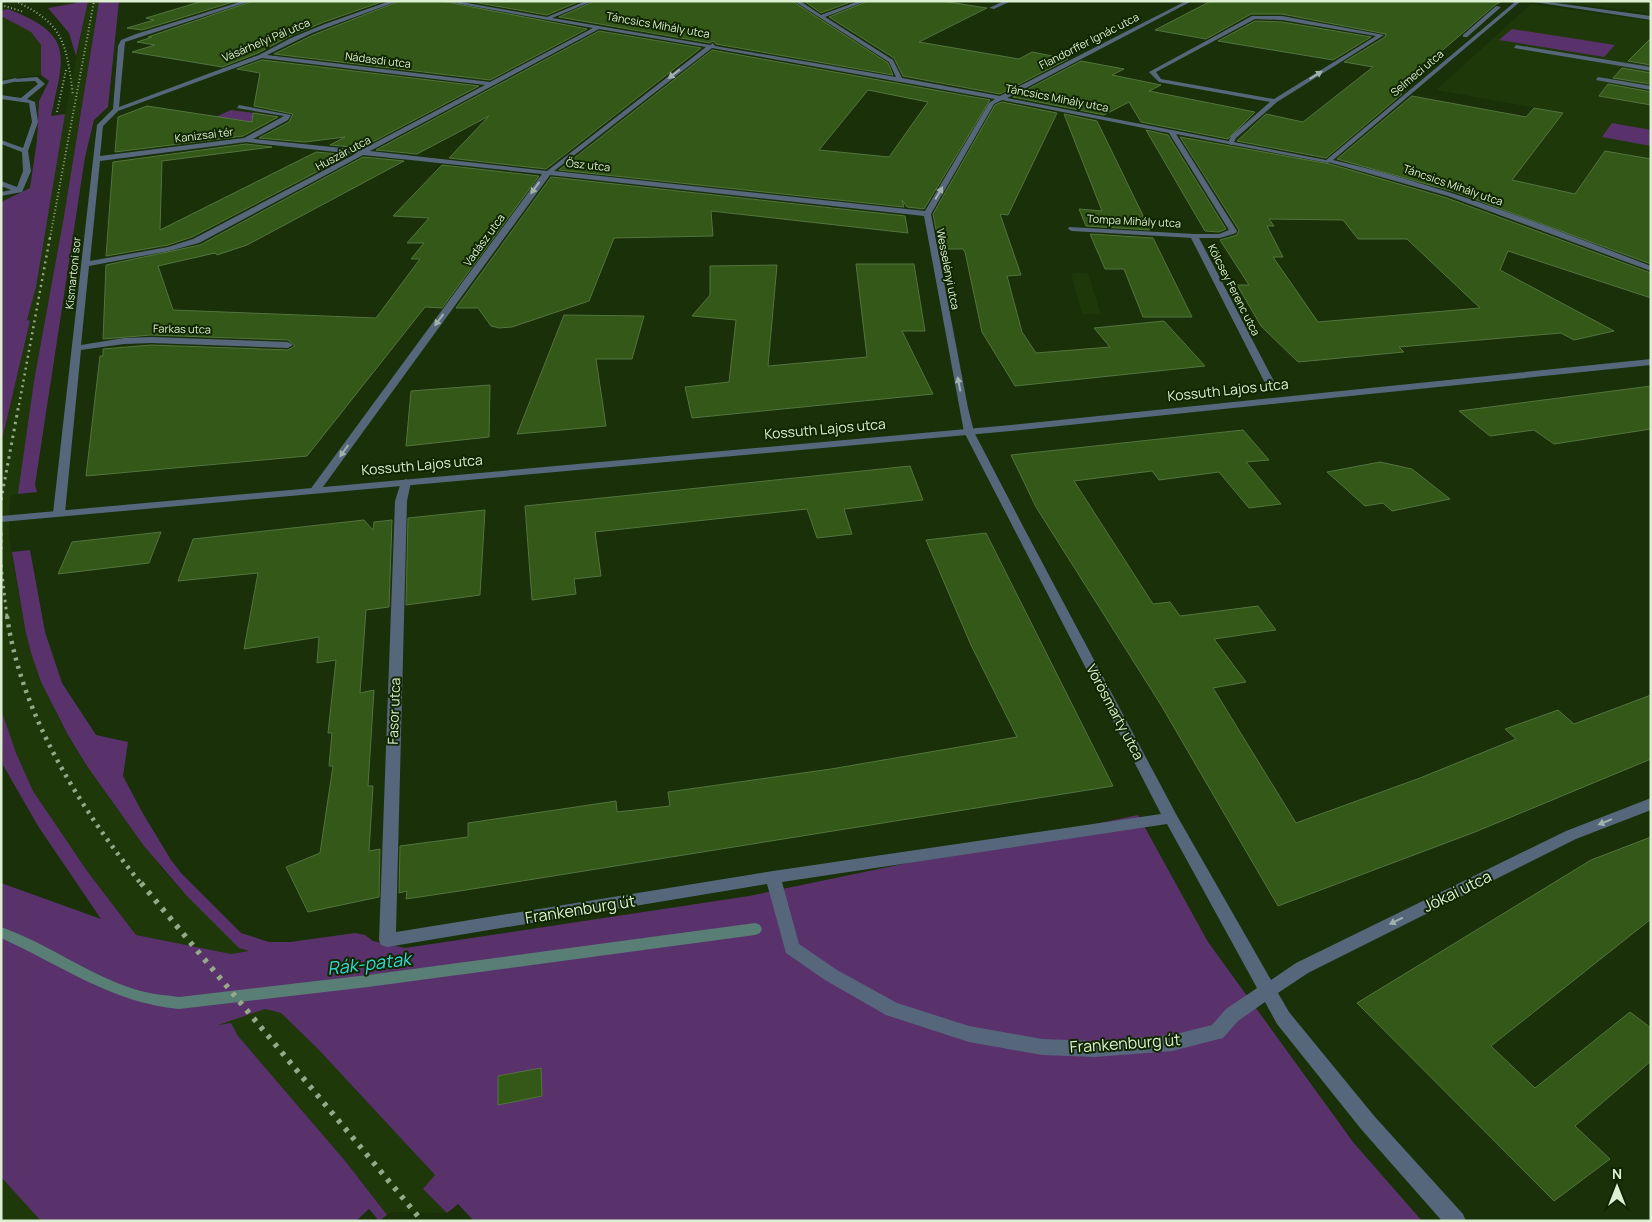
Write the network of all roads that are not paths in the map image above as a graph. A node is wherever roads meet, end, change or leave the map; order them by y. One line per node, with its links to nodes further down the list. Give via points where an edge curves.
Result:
1 (249, 1): 32 (street, via 123,42)
2 (396, 1): 20 (street, Vásárhelyi Pál utca, via 296,38)
3 (445, 1): 14 (street, Táncsics Mihály utca)
4 (591, 1): 14 (street)
5 (796, 1): 13 (street)
6 (864, 1): 13 (street)
7 (1009, 1): 12 (street)
8 (1190, 1): 28 (street, Flandorffer Ignác utca)
9 (1519, 1): 40 (street, Selmeci utca)
10 (1536, 2): 15 (street)
11 (1498, 7): 17 (street)
12 (992, 8)
13 (820, 17): 23 (street, via 892,61)
14 (548, 18): 16 (street, Táncsics Mihály utca)
15 (1651, 18)
16 (600, 26): 18 (street, Táncsics Mihály utca); 25 (street, Huszár utca)
17 (1465, 36)
18 (713, 45): 23 (street, Táncsics Mihály utca); 41 (street, Vadász utca, one-way to 41)
19 (1516, 47): 21 (street)
20 (261, 56): 25 (street, Nádasdi utca); 32 (street, Vásárhelyi Pál utca)
21 (1608, 68): 22 (street); 26 (street, via 1598,79)
22 (1651, 69)
23 (900, 79): 28 (street, Táncsics Mihály utca)
24 (1, 83): 29 (street, via 32,79 42,82)
25 (492, 84): 38 (street, Huszár utca)
26 (1651, 88)
27 (1, 97): 29 (street)
28 (998, 98): 33 (street, Táncsics Mihály utca); 45 (street, Wesselényi utca, one-way to 28, via 992,103)
29 (22, 100): 37 (street, via 32,102 35,122)
30 (1275, 101): 30 (street, one-way to 30, via 1381,35 1282,18 1254,17 1152,72 1159,80); 36 (street)
31 (239, 107): 34 (street, Kanizsai tér, via 288,114 286,119)
32 (116, 110): 39 (street, Kismartoni sor, via 100,125)
33 (1172, 132): 36 (street, Táncsics Mihály utca); 47 (street, Kölcsey Ferenc utca, via 1233,231 1220,236)
34 (246, 140): 38 (street, Ősz utca); 39 (street, Kanizsai tér)
35 (1, 142): 37 (street)
36 (1231, 143): 40 (street, Táncsics Mihály utca)
37 (25, 151): 43 (street, via 27,171)
38 (364, 153): 41 (street, Ősz utca); 48 (street, Huszár utca, via 196,241 169,250)
39 (96, 159): 48 (street, Kismartoni sor)
40 (1328, 161): 49 (street, Táncsics Mihály utca, via 1428,186)
41 (549, 172): 45 (street, Ősz utca); 56 (street, Vadász utca, one-way to 56)
42 (1, 183): 43 (street)
43 (18, 190): 44 (street)
44 (1, 194)
45 (927, 214): 54 (street, Wesselényi utca, one-way to 45)
46 (1072, 229): 47 (street, Tompa Mihály utca)
47 (1194, 236): 53 (street, Kölcsey Ferenc utca)
48 (84, 265): 51 (street, Kismartoni sor)
49 (1651, 268)
50 (288, 345): 51 (street, Farkas utca, via 151,340)
51 (76, 348): 57 (street, Kismartoni sor)
52 (1651, 362): 54 (street, Kossuth Lajos utca)
53 (1272, 387)
54 (969, 432): 55 (street, Kossuth Lajos utca); 60 (street, Vörösmarty utca)
55 (406, 482): 56 (street, Kossuth Lajos utca); 62 (street, Fasor utca, via 400,501)
56 (316, 489): 57 (street, Kossuth Lajos utca)
57 (59, 513): 58 (street, Kossuth Lajos utca)
58 (1, 519)
59 (1651, 804): 63 (street, Jókai utca, one-way to 63, via 1570,835 1302,968)
60 (1171, 818): 61 (street, Frankenburg út); 63 (street, Vörösmarty utca)
61 (773, 877): 62 (street, Frankenburg út); 63 (street, Frankenburg út, via 792,948 892,1009 969,1034 1042,1047 1095,1049 1172,1043 1216,1032)
62 (387, 940)
63 (1268, 989): 64 (street, via 1283,1018 1368,1122)
64 (1456, 1221)

